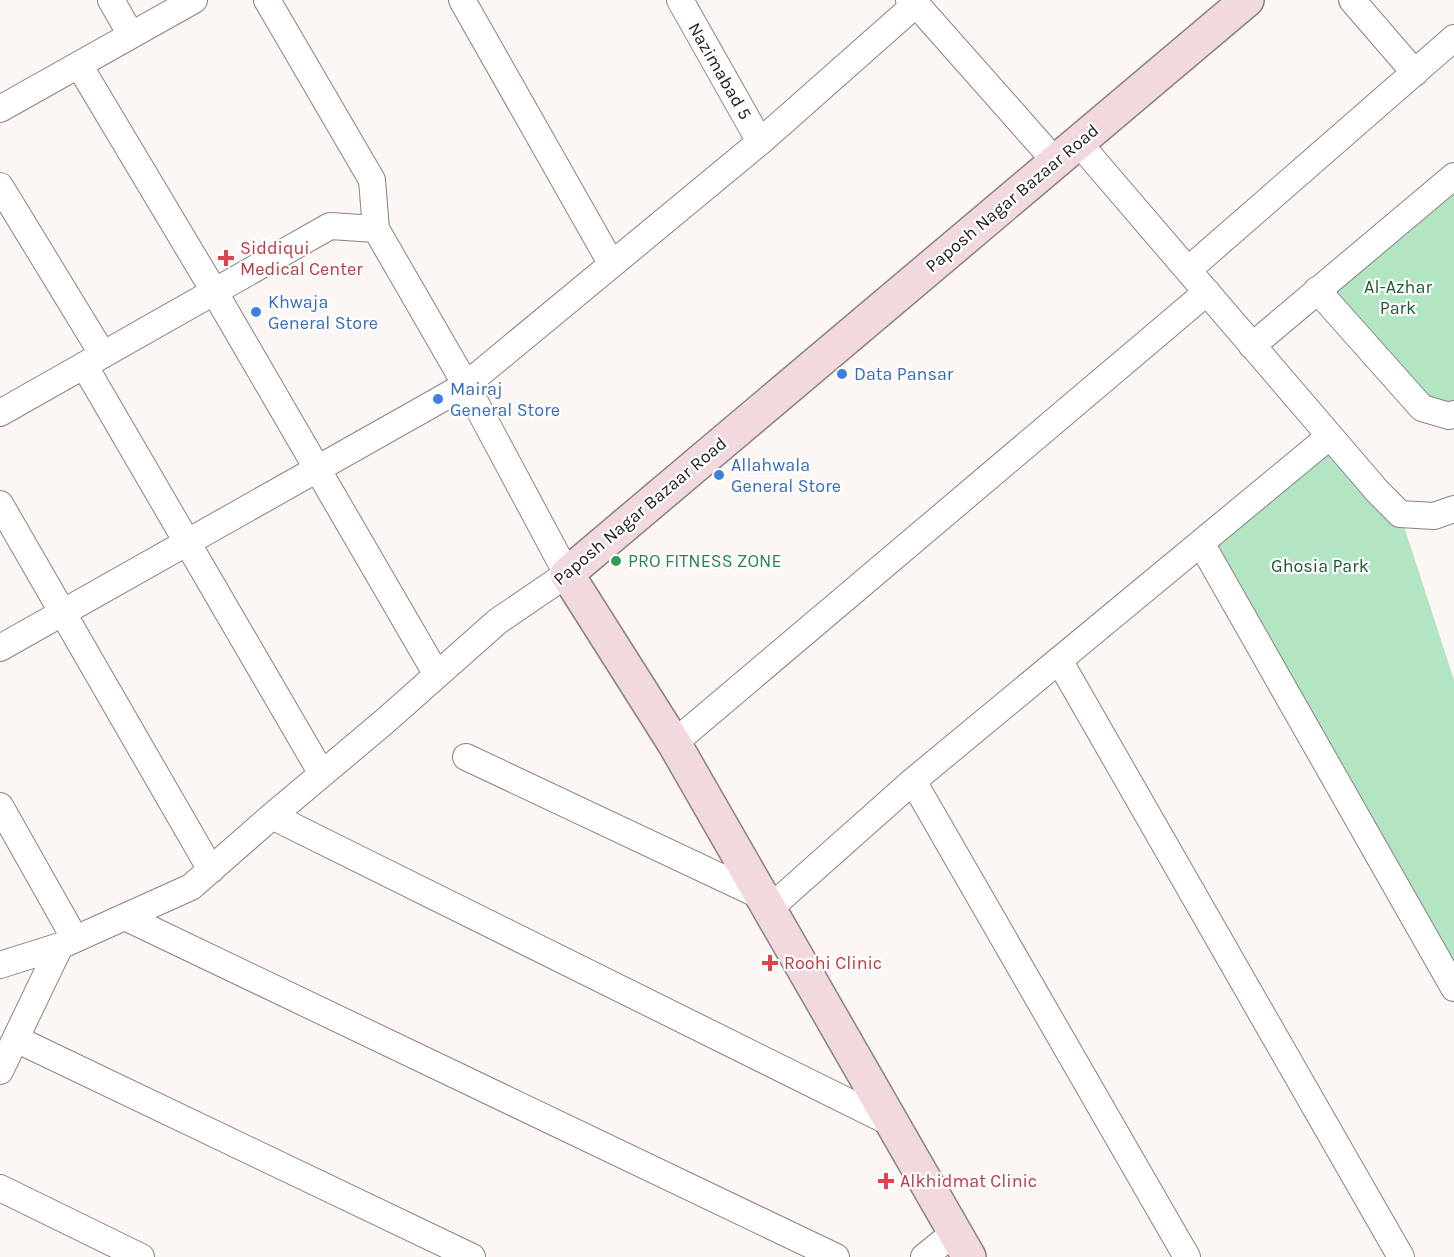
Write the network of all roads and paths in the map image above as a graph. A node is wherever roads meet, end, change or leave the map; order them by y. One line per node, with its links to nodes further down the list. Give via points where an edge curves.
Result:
1 (111, 0): 9 (street)
2 (194, 0): 9 (street)
3 (267, 0): 18 (street, via 372,180)
4 (462, 0): 19 (street)
5 (680, 0): 14 (street, Nazimabad 5)
6 (1247, 0): 15 (street, Paposh Nagar Bazaar Road)
7 (1352, 0): 12 (street)
8 (912, 2): 14 (street); 15 (street)
9 (132, 35): 11 (street)
10 (1454, 38): 12 (street)
11 (79, 65): 13 (street); 22 (street)
12 (1415, 73): 20 (street)
13 (0, 109)
14 (760, 142): 19 (street)
15 (1067, 151): 20 (street); 35 (street, Paposh Nagar Bazaar Road)
16 (1454, 176): 21 (street)
17 (0, 186): 25 (street)
18 (376, 229): 22 (street, via 330,226); 26 (street)
19 (611, 263): 26 (street)
20 (1188, 270): 23 (street)
21 (1317, 290): 24 (street); 28 (street, via 1422,408)
22 (214, 291): 25 (street); 30 (street)
23 (1207, 292): 24 (street); 40 (street)
24 (1252, 345): 29 (street)
25 (93, 360): 27 (street); 33 (street)
26 (466, 385): 30 (street); 35 (street)
27 (0, 413)
28 (1454, 414)
29 (1330, 436): 32 (street, via 1400,514 1434,516); 34 (street)
30 (317, 469): 33 (street); 39 (street)
31 (0, 504): 36 (street)
32 (1454, 509)
33 (187, 542): 36 (street); 42 (street)
34 (1201, 543): 38 (street); 51 (street)
35 (567, 574): 39 (street, Paposh Nagar Bazaar Road, via 498,621); 40 (street)
36 (63, 612): 37 (street); 46 (street)
37 (0, 648)
38 (1059, 660): 43 (street); 62 (street)
39 (437, 675): 42 (street, Paposh Nagar Bazaar Road)
40 (674, 743): 47 (street)
41 (466, 757): 47 (street)
42 (322, 774): 45 (street, Paposh Nagar Bazaar Road)
43 (913, 781): 47 (street); 61 (street)
44 (0, 806): 49 (street)
45 (272, 816): 46 (street, Paposh Nagar Bazaar Road); 54 (street)
46 (211, 870): 48 (street, Paposh Nagar Bazaar Road, via 191,887)
47 (767, 903): 54 (street)
48 (125, 917): 49 (street, Paposh Nagar Bazaar Road); 59 (street)
49 (68, 943): 50 (street, Paposh Nagar Bazaar Road); 52 (street)
50 (0, 965)
51 (1454, 988)
52 (16, 1039): 53 (street); 58 (street)
53 (0, 1071)
54 (893, 1124): 56 (street)
55 (0, 1188): 57 (street)
56 (962, 1245): 60 (street)
57 (141, 1257)
58 (472, 1257)
59 (836, 1257)
60 (924, 1257)
61 (1187, 1257)
62 (1401, 1257)

